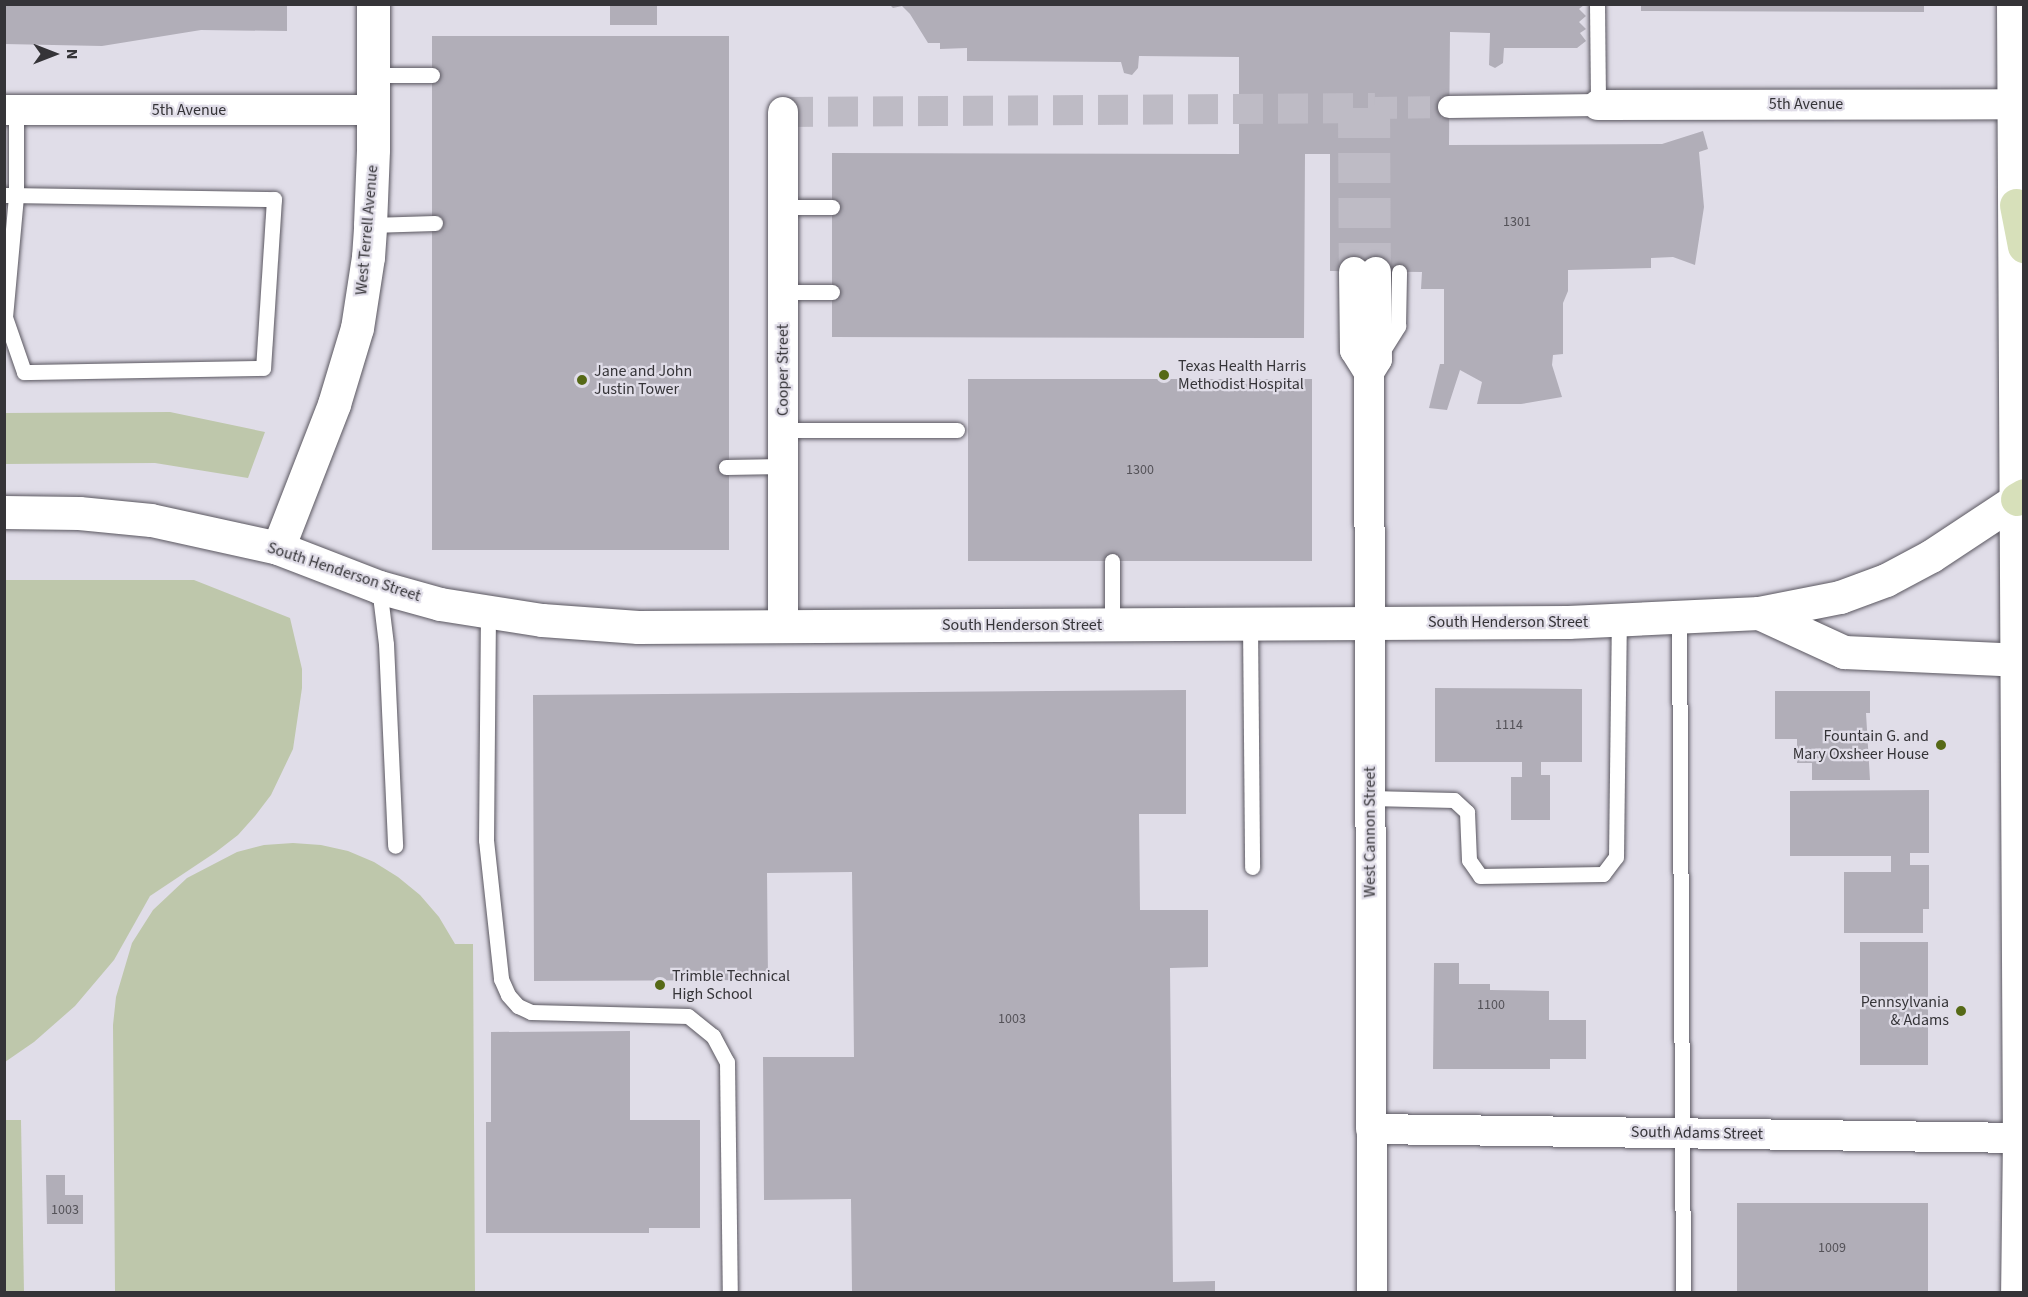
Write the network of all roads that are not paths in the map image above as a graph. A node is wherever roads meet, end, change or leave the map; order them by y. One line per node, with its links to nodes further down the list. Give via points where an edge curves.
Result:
1 (373, 4): 4 (street, West Terrell Avenue)
2 (1597, 4): 7 (lane)
3 (2013, 4): 6 (street)
4 (373, 75): 5 (lane); 10 (street, West Terrell Avenue)
5 (432, 75)
6 (2014, 104): 7 (street, 5th Avenue); 13 (street)
7 (1598, 105): 8 (street)
8 (1449, 106)
9 (10, 110): 10 (street, 5th Avenue); 12 (lane)
10 (373, 110): 17 (street, West Terrell Avenue)
11 (783, 112): 14 (street, Cooper Street)
12 (10, 195): 12 (lane, via 274,199 263,368 24,372 5,317)
13 (2016, 205): 18 (main road); 27 (street)
14 (783, 207): 15 (lane); 20 (street, Cooper Street)
15 (832, 207)
16 (435, 223): 17 (lane)
17 (370, 225): 29 (street, West Terrell Avenue, via 357,328 334,404)
18 (2024, 246)
19 (1376, 272): 22 (street, West Cannon Street, via 1355,350); 22 (lane, via 1398,326)
20 (783, 292): 21 (lane); 23 (street, Cooper Street)
21 (832, 292)
22 (1373, 366): 37 (street, West Cannon Street)
23 (783, 430): 24 (lane); 25 (street, Cooper Street)
24 (957, 430)
25 (783, 466): 26 (lane); 39 (street, Cooper Street)
26 (726, 467)
27 (2020, 497): 33 (street, South Henderson Street, via 1931,556 1886,580 1840,597); 40 (street)
28 (4, 512): 29 (street, South Henderson Street, via 79,513 151,520)
29 (278, 549): 31 (street, South Henderson Street)
30 (1112, 561): 38 (lane)
31 (379, 587): 32 (street, South Henderson Street); 43 (lane, via 386,644)
32 (488, 612): 39 (street, South Henderson Street, via 542,621 638,627); 48 (lane, via 486,840 501,979 508,995 531,1012 688,1016 713,1036 727,1062)
33 (1759, 613): 34 (street, South Henderson Street); 40 (street, via 1844,652)
34 (1679, 619): 35 (street, South Henderson Street); 46 (lane)
35 (1619, 621): 37 (street, South Henderson Street); 42 (lane, via 1616,857 1603,874 1480,876 1469,860 1467,812 1454,800)
36 (1251, 623): 37 (street, South Henderson Street); 38 (street, South Henderson Street); 44 (lane)
37 (1369, 623): 42 (street, West Cannon Street)
38 (1112, 624): 39 (street, South Henderson Street)
39 (783, 627)
40 (2017, 660): 41 (street)
41 (2020, 797): 47 (street)
42 (1370, 798): 45 (street, West Cannon Street)
43 (395, 846)
44 (1252, 867)
45 (1371, 1129): 46 (street, South Adams Street); 49 (street, West Cannon Street)
46 (1683, 1133): 47 (street, South Adams Street); 50 (lane)
47 (2021, 1137): 51 (street)
48 (730, 1293)
49 (1372, 1293)
50 (1683, 1293)
51 (2017, 1293)

